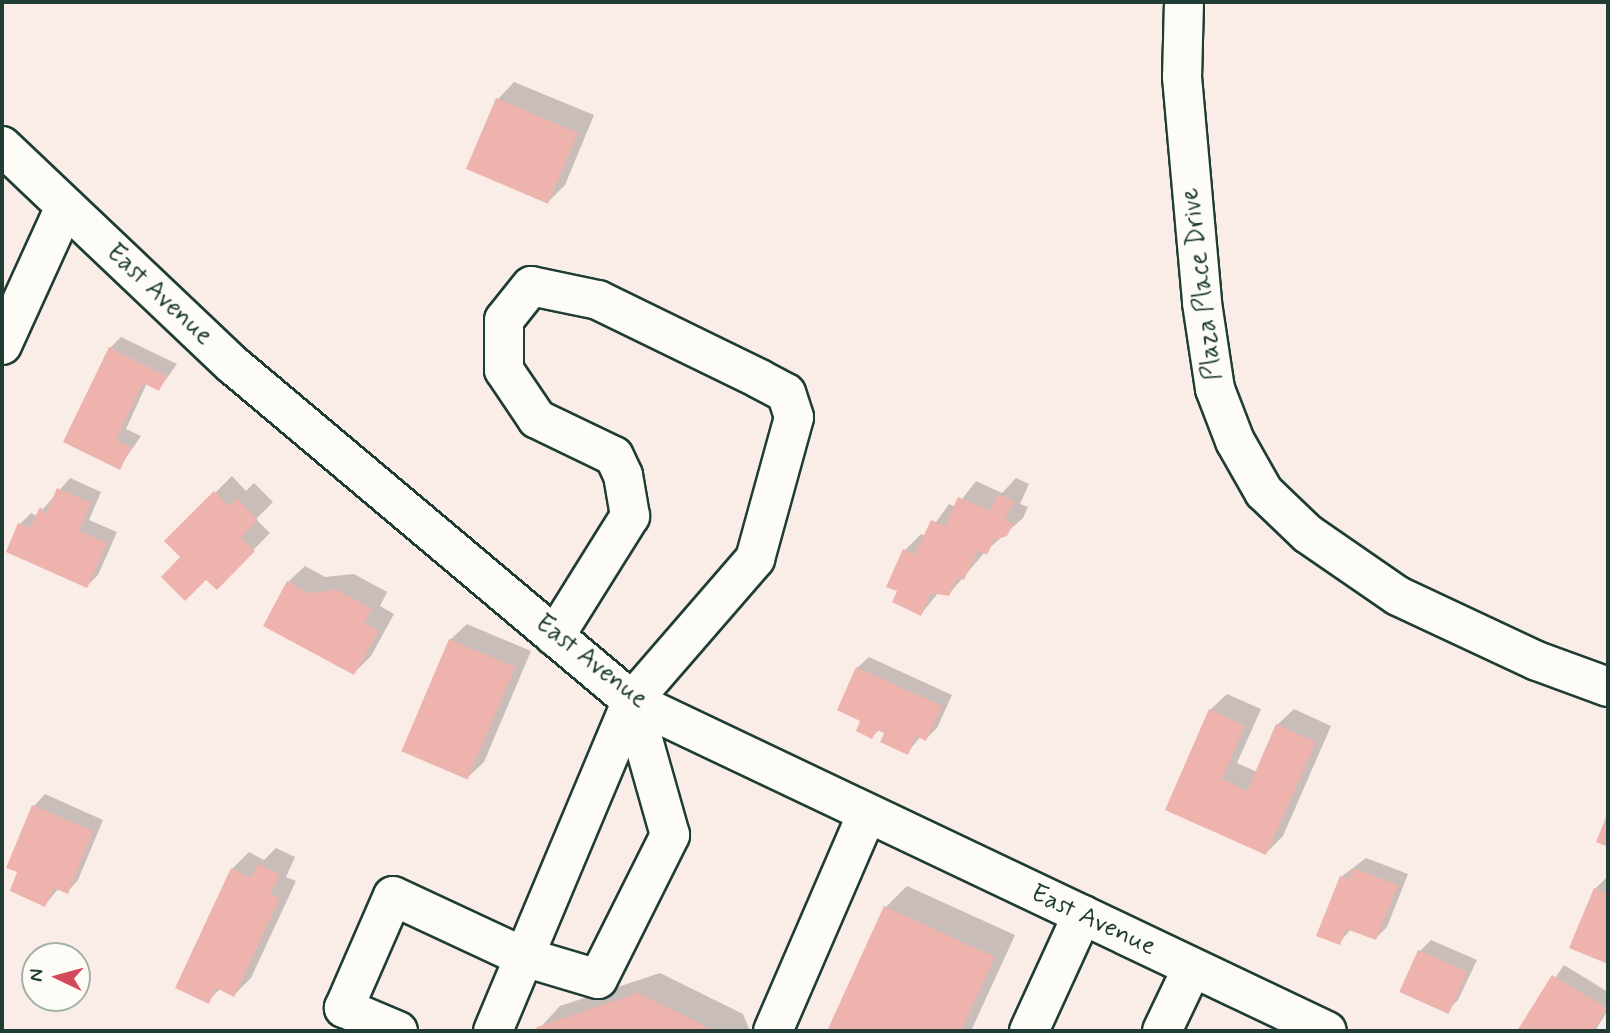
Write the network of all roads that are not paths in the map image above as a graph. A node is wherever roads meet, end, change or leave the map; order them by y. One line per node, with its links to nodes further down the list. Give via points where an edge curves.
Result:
1 (1184, 2): 6 (street, Plaza Place Drive, via 1182,77 1202,303 1215,389 1235,441 1264,492 1308,534 1398,596 1537,661)
2 (2, 146): 3 (street, East Avenue)
3 (65, 207): 4 (street); 5 (street, East Avenue, via 233,365)
4 (2, 345)
5 (555, 636): 7 (street, East Avenue); 7 (street, via 630,516 623,475 614,456 537,419 504,370 504,320 531,286 598,300 760,379 786,393 794,417 755,559)
6 (1608, 687)
7 (632, 701): 8 (street, East Avenue); 10 (street); 10 (street, via 670,835 598,979)
8 (867, 814): 9 (street, East Avenue); 15 (street)
9 (1082, 915): 11 (street, East Avenue); 16 (street)
10 (524, 957): 13 (street, via 393,897 344,1008); 14 (street)
11 (1192, 968): 12 (street, East Avenue); 17 (street)
12 (1313, 1029)
13 (398, 1031)
14 (492, 1031)
15 (773, 1031)
16 (1029, 1031)
17 (1162, 1031)

